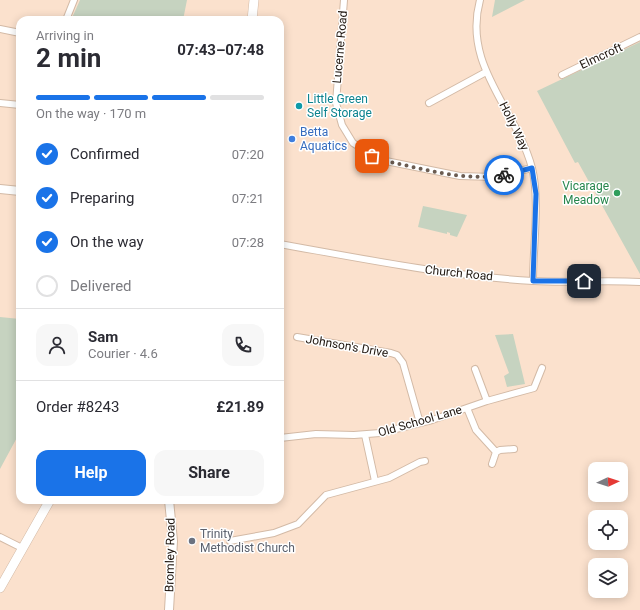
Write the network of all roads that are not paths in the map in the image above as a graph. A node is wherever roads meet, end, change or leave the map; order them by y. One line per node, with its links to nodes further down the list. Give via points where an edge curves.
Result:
1 (74, 0): 5 (street)
2 (254, 0): 6 (main road)
3 (344, 0): 15 (street, Lucerne Road, via 336,103 342,125 353,143 381,160 460,176 494,177)
4 (480, 0): 10 (street, Holly Way, via 476,36)
5 (68, 16)
6 (252, 16)
7 (0, 29): 8 (street)
8 (16, 32)
9 (640, 37): 11 (street, Elmcroft)
10 (486, 72): 13 (street); 15 (street, Holly Way, via 521,139)
11 (562, 75)
12 (0, 103): 14 (street)
13 (429, 103)
14 (16, 105)
15 (532, 168): 19 (street, Holly Way, via 536,194)
16 (0, 189): 17 (street)
17 (16, 191)
18 (284, 245): 19 (street, Church Road, via 420,269)
19 (533, 281): 20 (street, Church Road)
20 (640, 282)
21 (297, 337): 26 (street, Johnson's Drive, via 397,355 403,363)
22 (542, 368): 24 (street, Old School Lane, via 534,388)
23 (475, 369): 24 (street)
24 (487, 401): 25 (street, Old School Lane)
25 (466, 408): 26 (street, Old School Lane); 30 (street, via 476,430)
26 (420, 423): 27 (street, Old School Lane)
27 (365, 435): 28 (street, Old School Lane, via 316,434); 33 (street)
28 (284, 438)
29 (514, 448): 30 (street)
30 (496, 452): 32 (street)
31 (425, 461): 33 (street, via 393,476)
32 (492, 464)
33 (375, 481): 37 (street, via 326,495 298,524 274,533)
34 (48, 504): 38 (main road)
35 (169, 504): 40 (street, Bromley Road, via 173,541)
36 (0, 537): 38 (street)
37 (230, 542)
38 (22, 548): 39 (main road)
39 (0, 588)
40 (169, 610)

